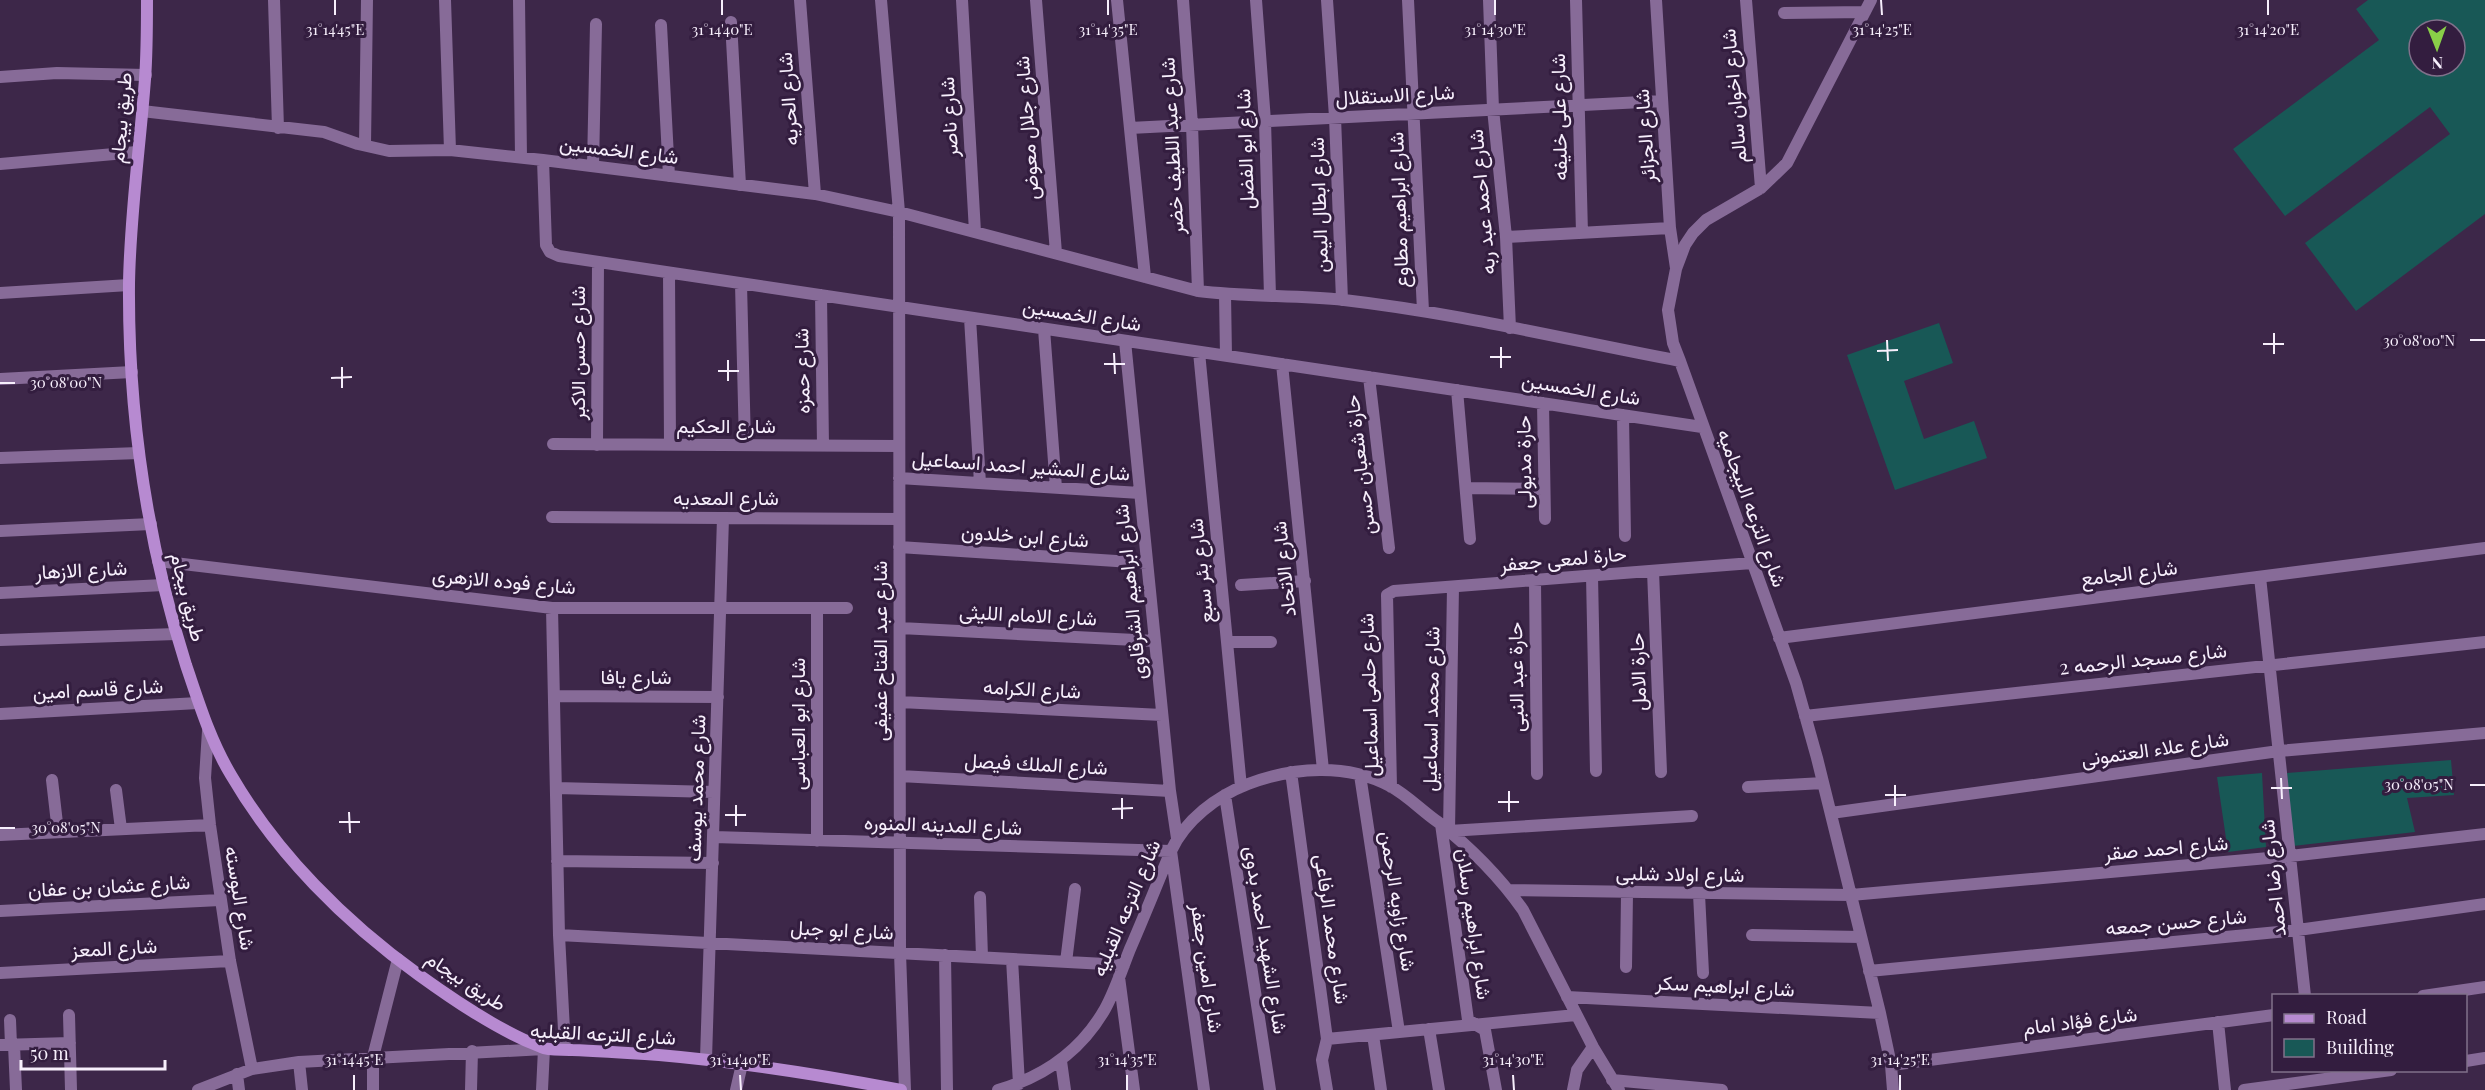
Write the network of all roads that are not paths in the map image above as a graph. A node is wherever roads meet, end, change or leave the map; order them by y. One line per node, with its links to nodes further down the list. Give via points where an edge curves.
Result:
1 (147, 0): 25 (main road, طريق بيجام)
2 (274, 0): 35 (street)
3 (367, 0): 37 (street)
4 (445, 0): 38 (street)
5 (519, 0): 40 (street)
6 (800, 0): 47 (street, شارع الحريه)
7 (881, 0): 48 (street, شارع عبد الفتاح عفيفى)
8 (962, 0): 50 (street, شارع ناصر)
9 (1036, 0): 53 (street, شارع جلال معوض)
10 (1117, 0): 36 (street)
11 (1183, 0): 34 (street, شارع عبد اللطيف خضر)
12 (1256, 0): 33 (street, شارع ابو الفضل)
13 (1327, 0): 32 (street, شارع ابطال اليمن)
14 (1408, 0): 31 (street, شارع ابراهيم مطاوع)
15 (1489, 0): 29 (street, شارع احمد عبد ربه)
16 (1576, 0): 28 (street, شارع على خليفه)
17 (1656, 0): 27 (street, شارع الجزائر)
18 (1746, 0): 46 (street, شارع اخوان سالم)
19 (1871, 0): 20 (street, شارع الترعه البيجاميه)
20 (1865, 12): 21 (street); 46 (street, شارع الترعه البيجاميه, via 1787,163)
21 (1784, 14)
22 (731, 22): 45 (street)
23 (596, 24): 43 (street)
24 (661, 25): 44 (street)
25 (146, 75): 26 (street, via 57,73); 30 (main road, طريق بيجام)
26 (0, 77)
27 (1662, 101): 28 (street, شارع الاستقلال); 49 (street, شارع الجزائر)
28 (1579, 105): 29 (street, شارع الاستقلال); 51 (street, شارع على خليفه)
29 (1494, 110): 31 (street, شارع الاستقلال); 52 (street, شارع احمد عبد ربه)
30 (142, 111): 35 (street, شارع الخمسين); 39 (main road, طريق بيجام)
31 (1414, 113): 32 (street, شارع الاستقلال); 67 (street, شارع ابراهيم مطاوع)
32 (1335, 117): 33 (street, شارع الاستقلال); 65 (street, شارع ابطال اليمن)
33 (1265, 121): 34 (street, شارع الاستقلال); 64 (street, شارع ابو الفضل)
34 (1192, 125): 36 (street, شارع الاستقلال); 60 (street, شارع عبد اللطيف خضر)
35 (278, 128): 37 (street, شارع الخمسين, via 324,132)
36 (1130, 128): 57 (street)
37 (365, 145): 38 (street, شارع الخمسين, via 389,151)
38 (450, 150): 40 (street, شارع الخمسين)
39 (137, 152): 42 (street); 59 (main road, طريق بيجام)
40 (521, 158): 41 (street, شارع الخمسين)
41 (543, 160): 43 (street, شارع الخمسين); 54 (street, شارع الخمسين, via 548,249 559,256)
42 (0, 165)
43 (593, 166): 44 (street, شارع الخمسين)
44 (669, 176): 45 (street, شارع الخمسين)
45 (740, 185): 47 (street, شارع الخمسين)
46 (1761, 188): 55 (street, شارع الترعه البيجاميه, via 1706,220 1685,245)
47 (815, 194): 48 (street, شارع الخمسين)
48 (899, 212): 50 (street, شارع الخمسين); 66 (street, شارع عبد الفتاح عفيفى)
49 (1670, 228): 51 (street); 55 (street, شارع الجزائر)
50 (975, 232): 53 (street, شارع الخمسين)
51 (1582, 233): 52 (street)
52 (1506, 237): 69 (street, شارع احمد عبد ربه)
53 (1056, 254): 57 (street, شارع الخمسين)
54 (598, 262): 56 (street, شارع الخمسين); 84 (street, شارع حسن الاكبر)
55 (1676, 269): 74 (street, شارع الترعه البيجاميه, via 1668,310)
56 (669, 273): 58 (street, شارع الخمسين); 85 (street)
57 (1145, 277): 60 (street, شارع الخمسين)
58 (741, 284): 63 (street, شارع الخمسين); 86 (street)
59 (129, 285): 61 (street); 76 (main road, طريق بيجام)
60 (1198, 291): 62 (street, شارع الخمسين)
61 (0, 293)
62 (1225, 294): 64 (street, شارع الخمسين); 73 (street)
63 (821, 295): 66 (street, شارع الخمسين); 87 (street, شارع حمزه)
64 (1270, 296): 65 (street, شارع الخمسين)
65 (1342, 300): 67 (street, شارع الخمسين)
66 (899, 307): 68 (street, شارع الخمسين); 88 (street, شارع عبد الفتاح عفيفى)
67 (1423, 311): 69 (street, شارع الخمسين)
68 (970, 318): 70 (street, شارع الخمسين); 92 (street)
69 (1510, 328): 74 (street, شارع الخمسين)
70 (1044, 329): 71 (street, شارع الخمسين); 93 (street)
71 (1125, 341): 72 (street, شارع الخمسين); 96 (street, شارع ابراهيم الشرقاوى)
72 (1198, 352): 73 (street, شارع الخمسين); 130 (street, شارع بئر سبع)
73 (1226, 356): 75 (street, شارع الخمسين)
74 (1680, 361): 82 (street, شارع الترعه البيجاميه)
75 (1282, 364): 77 (street, شارع الخمسين); 114 (street, شارع الاتحاد)
76 (132, 372): 78 (street); 89 (main road, طريق بيجام)
77 (1369, 377): 79 (street, شارع الخمسين); 106 (street, حارة شعبان حسن)
78 (0, 379)
79 (1457, 390): 80 (street, شارع الخمسين); 94 (street)
80 (1543, 403): 81 (street, شارع الخمسين); 95 (street, حارة مدبولى)
81 (1623, 415): 82 (street, شارع الخمسين); 103 (street)
82 (1702, 427): 110 (street, شارع الترعه البيجاميه)
83 (553, 444): 84 (street, شارع الحكيم)
84 (597, 445): 85 (street, شارع الحكيم)
85 (670, 445): 86 (street, شارع الحكيم)
86 (745, 445): 87 (street, شارع الحكيم)
87 (822, 446): 88 (street, شارع الحكيم)
88 (899, 446): 91 (street, شارع عبد الفتاح عفيفى)
89 (139, 453): 90 (street); 101 (main road, طريق بيجام)
90 (0, 459)
91 (899, 478): 92 (street, شارع المشير احمد اسماعيل); 99 (street, شارع عبد الفتاح عفيفى)
92 (980, 483): 93 (street, شارع المشير احمد اسماعيل)
93 (1056, 488): 96 (street, شارع المشير احمد اسماعيل)
94 (1466, 488): 95 (street); 104 (street)
95 (1544, 489): 100 (street, حارة مدبولى)
96 (1140, 493): 109 (street, شارع ابراهيم الشرقاوى)
97 (552, 517): 98 (street, شارع المعديه)
98 (723, 518): 99 (street, شارع المعديه); 122 (street, شارع محمد يوسف)
99 (899, 519): 105 (street, شارع عبد الفتاح عفيفى)
100 (1545, 519)
101 (151, 524): 102 (street); 108 (main road, طريق بيجام)
102 (0, 531)
103 (1625, 536)
104 (1470, 539)
105 (899, 547): 109 (street, شارع ابن خلدون); 125 (street, شارع عبد الفتاح عفيفى)
106 (1389, 548)
107 (2485, 548): 113 (street, شارع الجامع)
108 (158, 561): 116 (main road, طريق بيجام); 121 (street, شارع فوده الازهرى)
109 (1147, 563): 129 (street, شارع ابراهيم الشرقاوى)
110 (1752, 563): 111 (street, حارة لمعى جعفر); 127 (street, شارع الترعه البيجاميه)
111 (1653, 571): 112 (street, حارة لمعى جعفر); 147 (street, حارة الامل)
112 (1592, 576): 115 (street, حارة لمعى جعفر); 145 (street)
113 (2260, 577): 127 (street, شارع الجامع); 133 (street, شارع رضا احمد)
114 (1305, 581): 117 (street); 144 (street, شارع الاتحاد)
115 (1535, 581): 118 (street, حارة لمعى جعفر); 148 (street, حارة عبد النبى)
116 (164, 585): 119 (street, شارع الازهار); 126 (main road, طريق بيجام)
117 (1241, 585)
118 (1453, 587): 120 (street, حارة لمعى جعفر, via 1394,591 1387,595); 164 (street, شارع محمد اسماعيل)
119 (0, 593)
120 (1386, 603): 154 (street, شارع حلمى اسماعيل)
121 (552, 608): 122 (street, شارع فوده الازهرى); 134 (street)
122 (721, 608): 123 (street, شارع فوده الازهرى); 135 (street, شارع محمد يوسف)
123 (817, 608): 124 (street, شارع فوده الازهرى); 171 (street, شارع ابو العباسى)
124 (847, 608)
125 (900, 628): 129 (street, شارع الامام الليثى); 136 (street, شارع عبد الفتاح عفيفى)
126 (176, 633): 128 (street); 137 (main road, طريق بيجام)
127 (1779, 638): 140 (street, شارع الترعه البيجاميه)
128 (0, 640)
129 (1155, 641): 139 (street, شارع ابراهيم الشرقاوى)
130 (1228, 642): 131 (street); 153 (street, شارع بئر سبع)
131 (1271, 642)
132 (2485, 642): 133 (street, شارع مسجد الرحمه 2)
133 (2269, 665): 140 (street, شارع مسجد الرحمه 2); 143 (street, شارع رضا احمد)
134 (554, 696): 135 (street, شارع يافا); 156 (street)
135 (718, 697): 159 (street, شارع محمد يوسف)
136 (900, 702): 139 (street, شارع الكرامه); 150 (street, شارع عبد الفتاح عفيفى)
137 (198, 703): 138 (street, شارع قاسم امين); 141 (main road, طريق بيجام)
138 (0, 714)
139 (1162, 715): 158 (street, شارع ابراهيم الشرقاوى)
140 (1805, 716): 152 (street, شارع الترعه البيجاميه)
141 (208, 731): 163 (street, شارع البوسته, via 205,778); 194 (main road, طريق بيجام, via 257,816 288,855 344,913)
142 (2485, 733): 143 (street, شارع علاء العتمونى)
143 (2279, 752): 161 (street, شارع علاء العتمونى); 174 (street, شارع رضا احمد)
144 (1323, 770): 146 (street, شارع الترعه القبليه); 149 (street, شارع الترعه القبليه)
145 (1596, 771)
146 (1291, 772): 153 (street, شارع الترعه القبليه); 217 (street, شارع محمد الرفاعى)
147 (1661, 772)
148 (1536, 774)
149 (1360, 775): 154 (street, شارع الترعه القبليه); 215 (street, شارع زاويه الرحمن)
150 (900, 776): 158 (street, شارع الملك فيصل); 172 (street, شارع عبد الفتاح عفيفى)
151 (52, 780): 166 (street)
152 (1823, 783): 155 (street); 161 (street, شارع الترعه البيجاميه)
153 (1241, 787): 160 (street, شارع الترعه القبليه)
154 (1392, 787): 164 (street, شارع الترعه القبليه)
155 (1748, 787)
156 (556, 788): 159 (street); 175 (street)
157 (116, 790): 165 (street)
158 (1170, 791): 170 (street, شارع ابراهيم الشرقاوى)
159 (714, 792): 169 (street, شارع محمد يوسف)
160 (1225, 795): 170 (street, شارع الترعه القبليه); 253 (street, شارع الشهيد احمد بدوى)
161 (1831, 813): 181 (street, شارع الترعه البيجاميه)
162 (1692, 816): 164 (street)
163 (210, 825): 165 (street); 183 (street, شارع البوسته)
164 (1445, 828): 178 (street, شارع الترعه القبليه, via 1481,858); 213 (street, شارع ابراهيم رسلان, via 1468,1020)
165 (121, 829): 166 (street)
166 (58, 832): 168 (street)
167 (2485, 834): 174 (street, شارع احمد صقر)
168 (0, 835)
169 (714, 837): 171 (street, شارع المدينه المنوره); 176 (street, شارع محمد يوسف)
170 (1177, 838): 173 (street, شارع الترعه القبليه)
171 (817, 841): 172 (street, شارع المدينه المنوره)
172 (900, 843): 173 (street, شارع المدينه المنوره); 191 (street, شارع عبد الفتاح عفيفى)
173 (1171, 851): 199 (street, شارع الترعه القبليه); 252 (street, شارع امين جعفر)
174 (2290, 856): 181 (street, شارع احمد صقر); 186 (street, شارع رضا احمد)
175 (557, 861): 176 (street); 187 (street)
176 (713, 863): 190 (street, شارع محمد يوسف)
177 (1075, 889): 197 (street)
178 (1509, 890): 179 (street, شارع اولاد شلبى); 206 (street, شارع الترعه القبليه)
179 (1627, 892): 180 (street, شارع اولاد شلبى); 198 (street)
180 (1699, 894): 181 (street, شارع اولاد شلبى); 201 (street)
181 (1851, 895): 189 (street, شارع الترعه البيجاميه)
182 (980, 897): 193 (street)
183 (220, 900): 185 (street, شارع عثمان بن عفان); 196 (street, شارع البوسته)
184 (2485, 904): 186 (street, شارع حسن جمعه)
185 (0, 911)
186 (2298, 930): 200 (street, شارع حسن جمعه); 204 (street, شارع رضا احمد)
187 (559, 934): 190 (street, شارع ابو جبل); 222 (street)
188 (1752, 935): 189 (street)
189 (1861, 937): 200 (street, شارع الترعه البيجاميه)
190 (710, 943): 191 (street, شارع ابو جبل); 226 (street, شارع محمد يوسف)
191 (900, 953): 192 (street, شارع ابو جبل); 247 (street, شارع عبد الفتاح عفيفى)
192 (945, 955): 193 (street, شارع ابو جبل); 248 (street)
193 (982, 957): 195 (street, شارع ابو جبل)
194 (398, 959): 221 (main road, طريق بيجام, via 474,1011); 224 (street)
195 (1012, 959): 197 (street, شارع ابو جبل); 235 (street)
196 (230, 961): 202 (street, شارع المعز); 232 (street, شارع البوسته)
197 (1066, 962): 199 (street, شارع ابو جبل)
198 (1626, 967)
199 (1121, 970): 227 (street, شارع الترعه القبليه, via 1105,1008 1086,1036); 251 (street)
200 (1869, 971): 207 (street, شارع الترعه البيجاميه)
201 (1703, 972)
202 (0, 973)
203 (2485, 987): 205 (street)
204 (2305, 994)
205 (2437, 994)
206 (1567, 997): 207 (street, شارع ابراهيم سكر); 208 (street, شارع الترعه القبليه)
207 (1880, 1013): 231 (street, شارع الترعه البيجاميه)
208 (1576, 1015): 213 (street); 220 (street, شارع الترعه القبليه)
209 (2272, 1015): 212 (street, شارع فؤاد امام)
210 (69, 1016): 218 (street)
211 (10, 1020): 219 (street)
212 (2218, 1022): 231 (street, شارع فؤاد امام); 261 (street)
213 (1474, 1025): 214 (street); 257 (street, شارع ابراهيم رسلان, via 1485,1030)
214 (1429, 1029): 215 (street); 256 (street)
215 (1399, 1032): 216 (street)
216 (1373, 1035): 217 (street); 255 (street)
217 (1327, 1039): 254 (street, شارع محمد الرفاعى, via 1322,1060)
218 (70, 1043): 219 (street); 239 (street)
219 (8, 1045): 238 (street)
220 (1593, 1047): 237 (street, شارع الترعه القبليه); 258 (street, via 1577,1070)
221 (544, 1049): 222 (main road, شارع الترعه القبليه); 223 (street, شارع الترعه القبليه); 245 (street)
222 (565, 1049): 226 (main road, شارع الترعه القبليه)
223 (472, 1051): 224 (street, شارع الترعه القبليه); 244 (street)
224 (373, 1057): 229 (street, شارع الترعه القبليه); 243 (street)
225 (2485, 1058): 228 (street)
226 (706, 1059): 230 (main road, شارع الترعه القبليه)
227 (1061, 1060): 235 (street, شارع الترعه القبليه); 250 (street)
228 (2467, 1061)
229 (299, 1062): 232 (street, شارع الترعه القبليه); 242 (street)
230 (742, 1064): 236 (main road, شارع الترعه القبليه); 246 (street)
231 (1891, 1065): 260 (street, شارع الترعه البيجاميه)
232 (252, 1069): 234 (street, شارع الترعه القبليه)
233 (2383, 1072): 262 (street)
234 (237, 1074): 240 (street, شارع الترعه القبليه); 241 (street)
235 (1019, 1084): 249 (street, شارع الترعه القبليه)
236 (844, 1085): 247 (main road, شارع الترعه القبليه)
237 (1615, 1085): 259 (street)
238 (16, 1090)
239 (71, 1090)
240 (198, 1090)
241 (239, 1090)
242 (302, 1090)
243 (372, 1090)
244 (471, 1090)
245 (542, 1090)
246 (736, 1090)
247 (903, 1090)
248 (947, 1090)
249 (998, 1090)
250 (1065, 1090)
251 (1134, 1090)
252 (1204, 1090)
253 (1269, 1090)
254 (1327, 1090)
255 (1382, 1090)
256 (1439, 1090)
257 (1496, 1090)
258 (1573, 1090)
259 (1722, 1090)
260 (1893, 1090)
261 (2225, 1090)
262 (2244, 1090)

